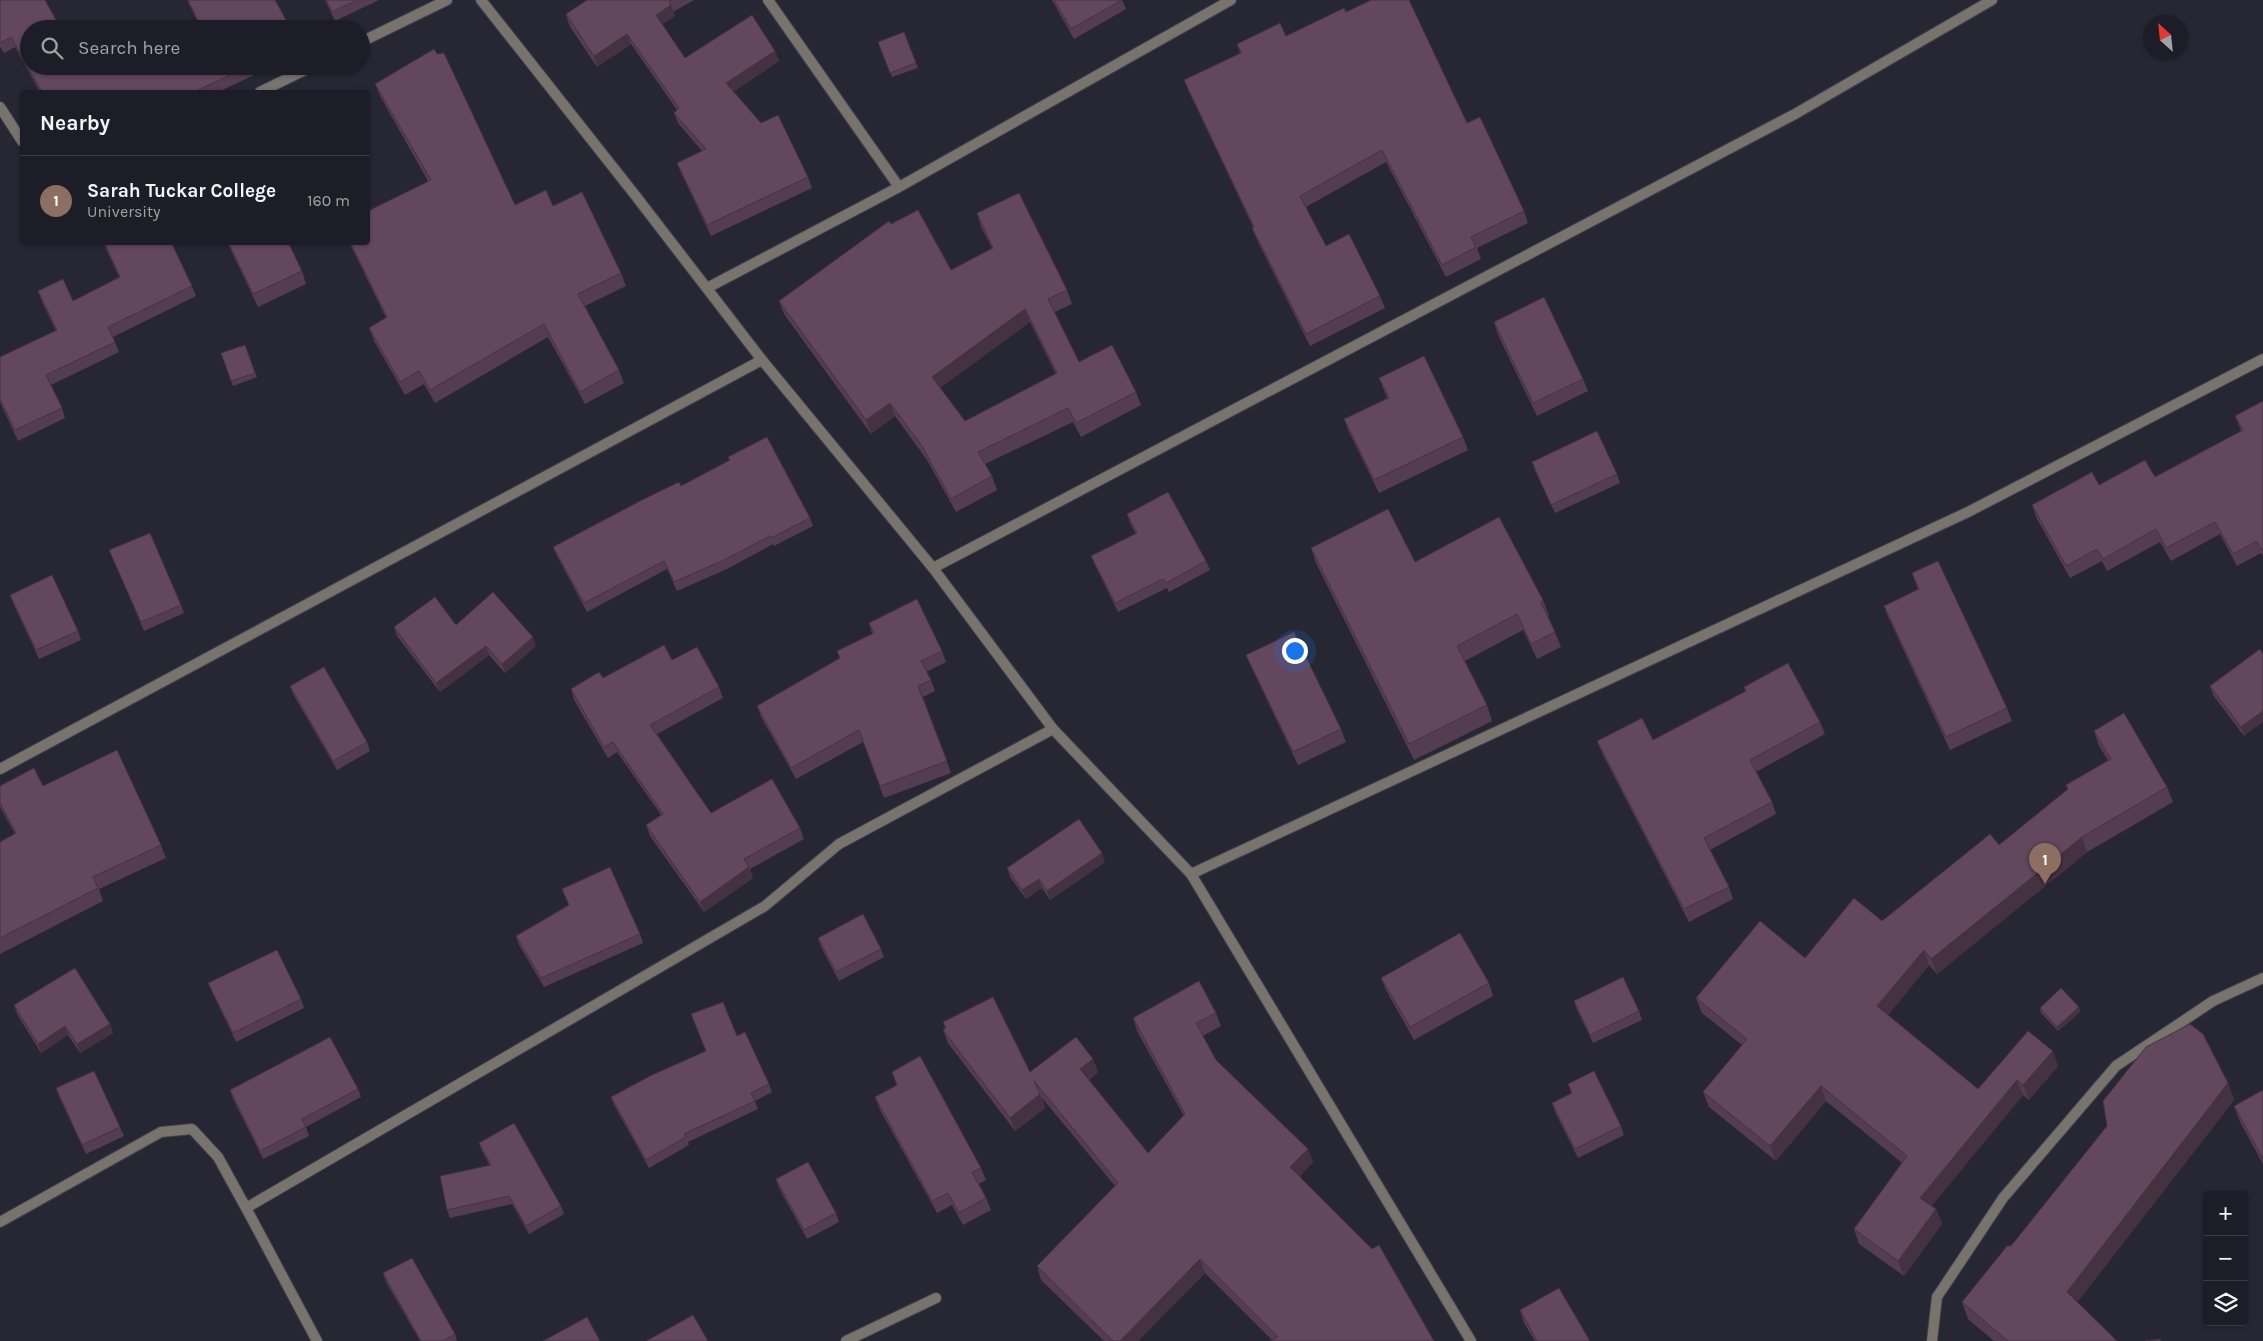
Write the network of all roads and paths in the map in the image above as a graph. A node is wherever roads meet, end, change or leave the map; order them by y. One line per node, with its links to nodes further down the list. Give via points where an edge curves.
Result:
1 (447, 0): 6 (street)
2 (481, 0): 12 (street)
3 (768, 0): 11 (street)
4 (1231, 0): 11 (street)
5 (1992, 0): 15 (street, via 1795,114)
6 (370, 38)
7 (295, 75): 8 (street)
8 (264, 90)
9 (0, 107): 10 (street)
10 (20, 138)
11 (899, 187): 12 (street)
12 (707, 288): 14 (street)
13 (2263, 359): 18 (street, via 1968,512)
14 (762, 360): 15 (street); 17 (street)
15 (933, 568): 16 (street)
16 (1053, 729): 18 (street); 20 (street, via 839,844 765,906)
17 (0, 769)
18 (1191, 874): 25 (street)
19 (2263, 978): 26 (street, via 2213,1001 2116,1066 2003,1198 1937,1297)
20 (246, 1208): 21 (street, via 218,1157 192,1129 161,1132); 23 (street)
21 (0, 1222)
22 (936, 1298): 24 (street)
23 (317, 1341)
24 (846, 1341)
25 (1471, 1341)
26 (1932, 1341)

